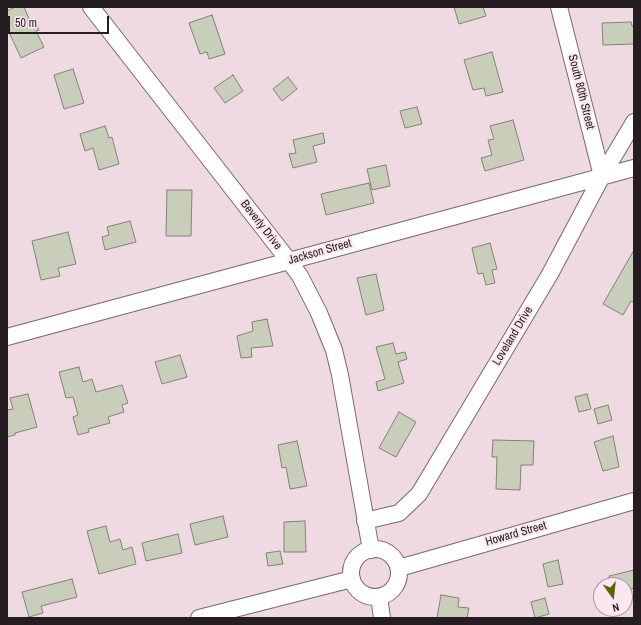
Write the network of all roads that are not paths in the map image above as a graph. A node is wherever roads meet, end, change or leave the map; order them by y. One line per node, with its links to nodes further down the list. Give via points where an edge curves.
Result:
1 (92, 7): 6 (street, Beverly Drive)
2 (559, 7): 5 (street, South 80th Street)
3 (634, 122): 5 (street, Loveland Drive)
4 (634, 168): 5 (street, Jackson Street)
5 (602, 176): 6 (street, Jackson Street); 9 (street, Loveland Drive, via 553,268 419,494 399,513)
6 (289, 261): 7 (street, Jackson Street); 9 (street, Beverly Drive, via 300,276 319,313 334,350)
7 (7, 337)
8 (634, 501): 11 (street, Howard Street)
9 (365, 521): 10 (street, Beverly Drive)
10 (371, 550): 11 (street, via 385,552 396,561); 12 (street, via 358,558)
11 (399, 568): 13 (street, via 397,583 386,594)
12 (352, 579): 13 (street, via 355,586 365,595); 14 (street)
13 (379, 596): 15 (street)
14 (199, 618)
15 (382, 618)

